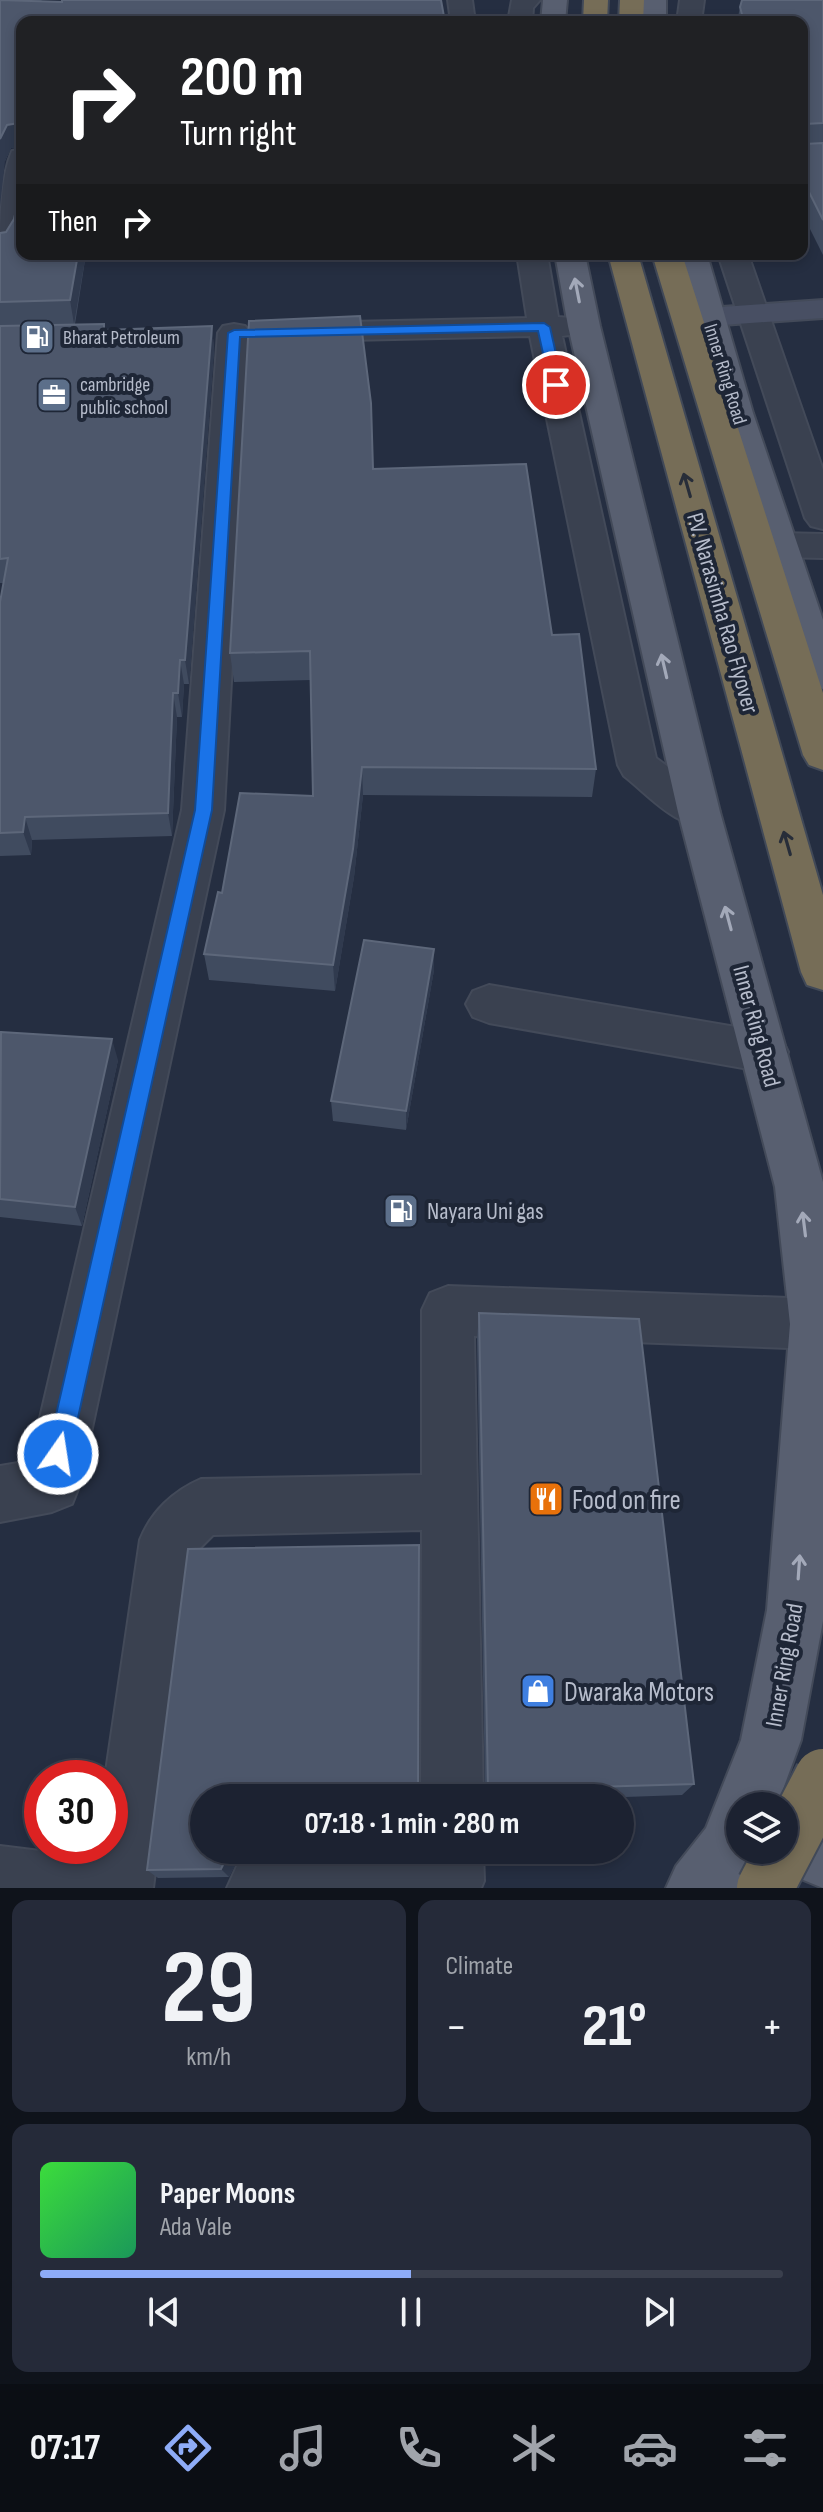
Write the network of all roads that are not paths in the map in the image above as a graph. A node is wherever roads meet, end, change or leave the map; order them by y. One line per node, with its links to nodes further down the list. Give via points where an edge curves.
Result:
1 (16, 183): 2 (street)
2 (11, 205): 3 (street)
3 (0, 247)
4 (535, 260): 13 (street)
5 (570, 260): 13 (main road, Inner Ring Road, one-way to 5)
6 (625, 260): 19 (highway, P.V. Narasimha Rao Flyover, one-way to 6)
7 (669, 260): 18 (highway)
8 (694, 260): 12 (main road, Inner Ring Road)
9 (735, 260): 11 (street)
10 (823, 309): 11 (street)
11 (751, 314): 12 (street); 14 (street)
12 (708, 317): 15 (main road, Inner Ring Road)
13 (564, 326): 21 (main road, Inner Ring Road, one-way to 13); 23 (street, via 218,334 203,810 52,1484)
14 (823, 518)
15 (779, 545): 16 (street); 17 (main road, Inner Ring Road)
16 (823, 546)
17 (823, 675)
18 (823, 755)
19 (823, 972)
20 (489, 1004): 21 (street)
21 (765, 1052): 22 (main road, Inner Ring Road, one-way to 21, via 800,1187)
22 (816, 1324): 24 (street, via 448,1310); 27 (main road, Inner Ring Road, one-way to 22, via 771,1740 796,1610)
23 (0, 1494)
24 (449, 1502): 26 (street); 34 (street, via 201,1507 168,1540)
25 (823, 1777): 37 (highway, bridge)
26 (452, 1784)
27 (751, 1792)
28 (798, 1841): 30 (main road)
29 (726, 1854): 36 (main road)
30 (823, 1857)
31 (452, 1864): 35 (street, via 452,1881)
32 (0, 1878): 33 (street)
33 (81, 1888)
34 (121, 1888)
35 (259, 1888)
36 (698, 1888)
37 (765, 1888)

